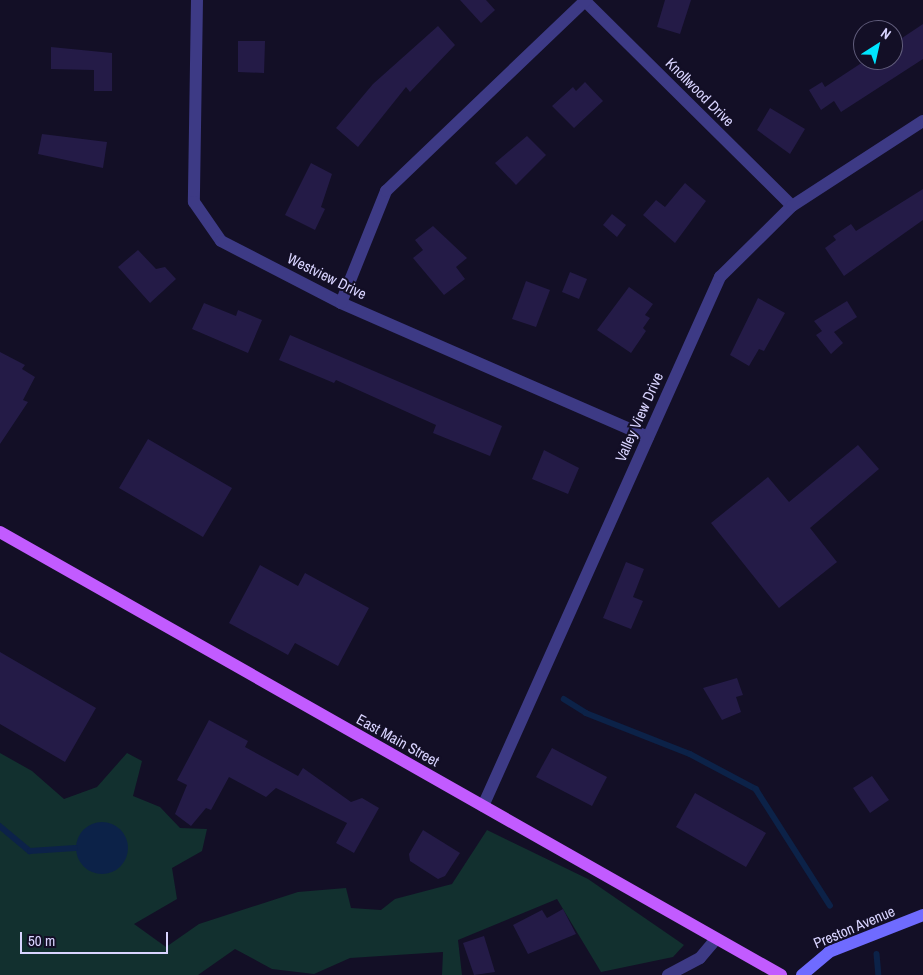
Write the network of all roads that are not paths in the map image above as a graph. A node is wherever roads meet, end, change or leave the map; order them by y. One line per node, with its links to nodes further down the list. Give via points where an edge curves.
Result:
1 (197, 0): 5 (street, Westview Drive, via 194,202 221,241)
2 (586, 0): 4 (street, Knollwood Drive); 5 (street, via 386,191)
3 (923, 121): 4 (street, Valley View Drive)
4 (792, 206): 6 (street, Valley View Drive, via 720,277)
5 (341, 303): 6 (street, Westview Drive)
6 (648, 437): 8 (street, Valley View Drive)
7 (0, 532): 8 (main road, East Main Street)
8 (483, 806): 10 (main road, East Main Street)
9 (923, 915): 13 (main road, Preston Avenue, via 829,952)
10 (716, 938): 11 (street, via 700,958); 12 (main road, East Main Street)
11 (668, 975)
12 (780, 975)
13 (802, 975)

